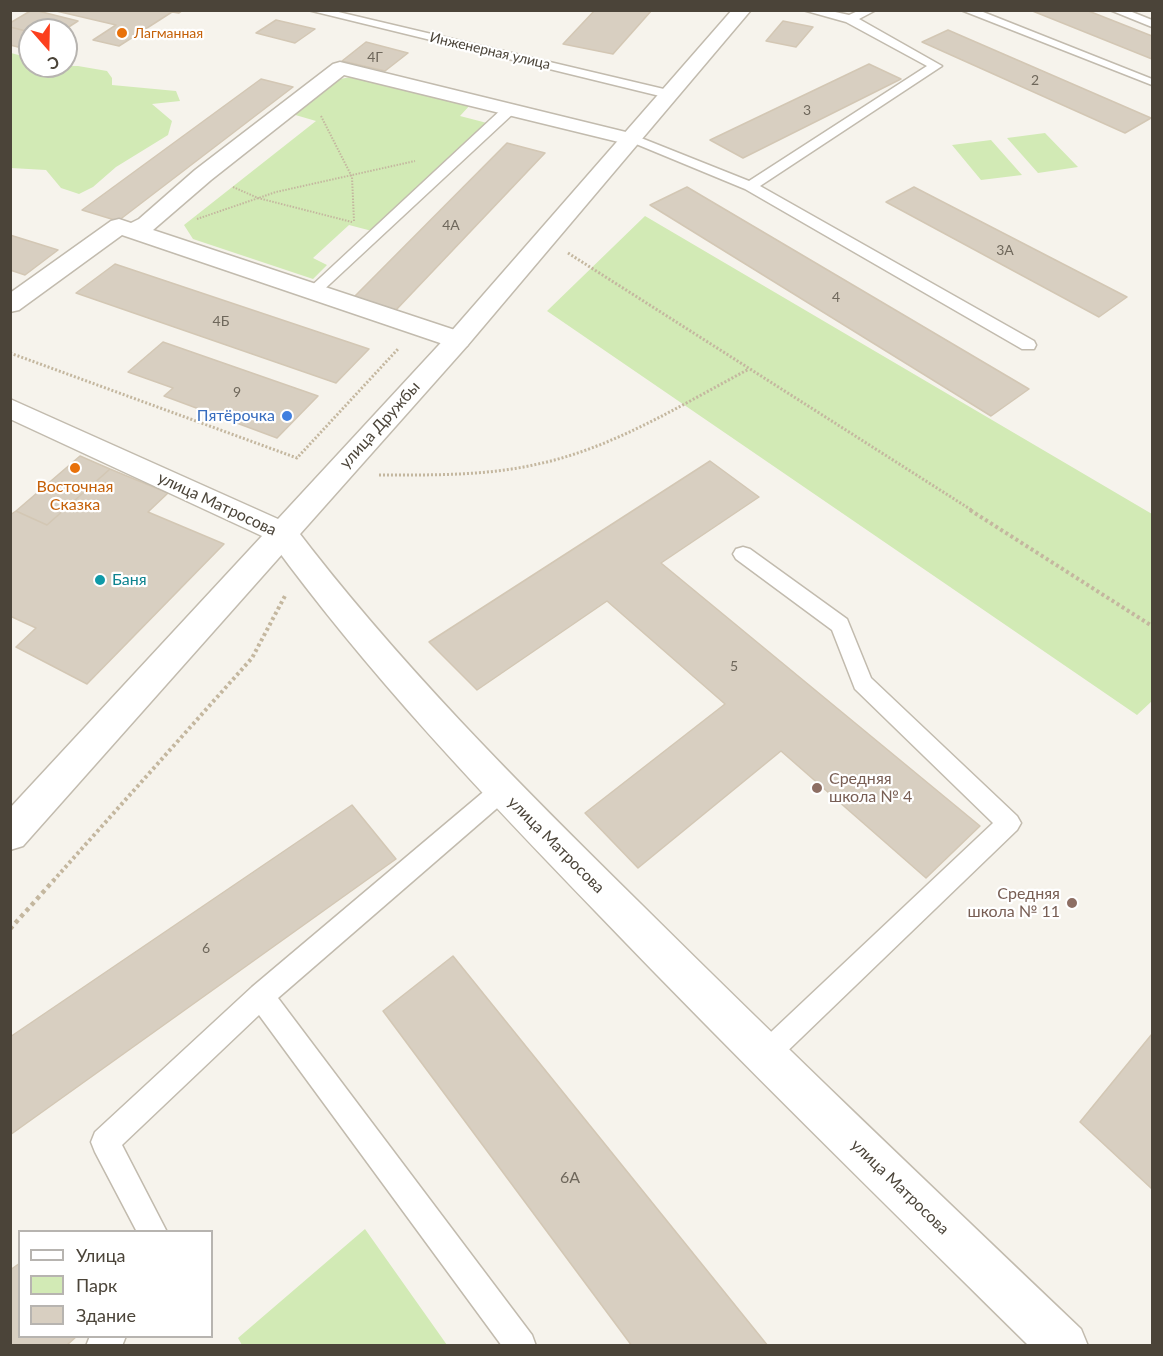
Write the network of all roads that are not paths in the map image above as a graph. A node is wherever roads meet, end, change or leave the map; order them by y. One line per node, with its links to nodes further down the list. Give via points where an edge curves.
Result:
1 (313, 10): 10 (lane, Инженерная улица)
2 (742, 10): 10 (street, улица Дружбы)
3 (808, 10): 7 (lane)
4 (871, 10): 7 (lane)
5 (966, 10): 9 (lane)
6 (1115, 10): 8 (lane)
7 (850, 19): 13 (lane, via 936,66)
8 (1152, 24)
9 (1150, 82)
10 (668, 94): 12 (street, улица Дружбы)
11 (510, 109): 12 (street); 14 (street, via 340,68); 15 (lane)
12 (631, 139): 13 (lane); 17 (street, улица Дружбы)
13 (750, 186): 18 (lane)
14 (139, 228): 15 (street); 16 (street, via 118,226)
15 (312, 293): 17 (street)
16 (10, 305)
17 (458, 340): 20 (street, улица Дружбы)
18 (1028, 345)
19 (10, 408): 20 (street, улица Матросова)
20 (292, 548): 22 (street, улица Матросова, via 386,664); 23 (street, улица Дружбы)
21 (743, 554): 25 (lane, via 840,625 862,683 1009,823)
22 (502, 790): 24 (lane); 25 (street, улица Матросова)
23 (10, 834)
24 (261, 996): 26 (lane, via 105,1142); 27 (lane)
25 (764, 1056): 28 (street, улица Матросова)
26 (152, 1230)
27 (521, 1346)
28 (1064, 1346)

